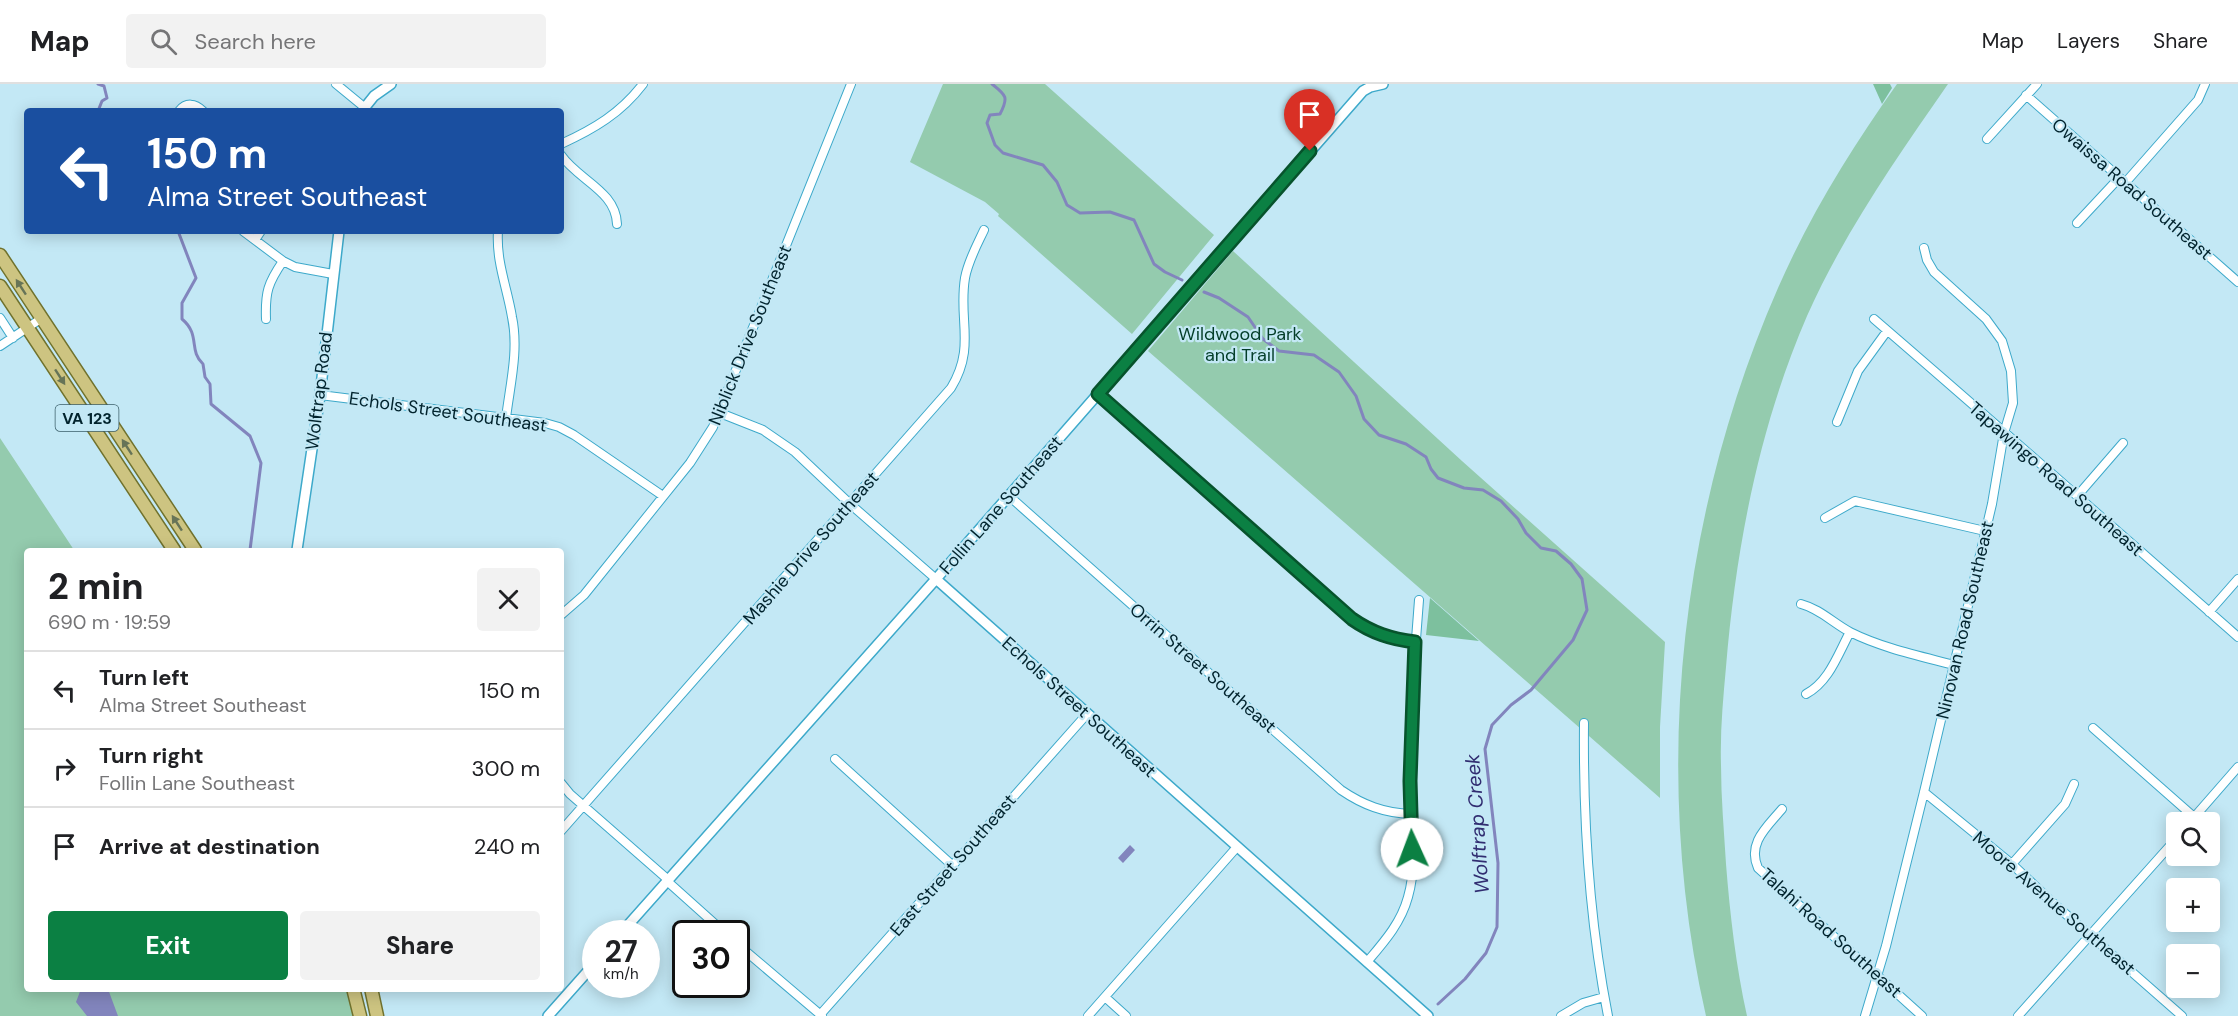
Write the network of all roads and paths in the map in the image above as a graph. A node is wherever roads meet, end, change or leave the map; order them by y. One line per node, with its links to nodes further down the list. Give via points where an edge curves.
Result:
1 (336, 84): 11 (street)
2 (391, 84): 12 (street)
3 (643, 84): 14 (street, via 604,122)
4 (851, 84): 41 (street, Niblick Drive Southeast)
5 (1383, 84): 39 (street, Follin Lane Southeast, via 1363,91)
6 (2037, 84): 8 (street)
7 (2205, 84): 16 (street, via 2198,100)
8 (2026, 95): 13 (street); 16 (street, Owaissa Road Southeast)
9 (182, 108): 10 (street, via 193,104)
10 (199, 108)
11 (362, 108)
12 (364, 108)
13 (1987, 139)
14 (564, 142)
15 (564, 159): 18 (street, via 607,197)
16 (2122, 180): 17 (street); 29 (street, Owaissa Road Southeast)
17 (2077, 223)
18 (617, 224)
19 (984, 230): 49 (street, Mashie Drive Southeast, via 965,278 966,351 959,375 927,417)
20 (247, 234): 24 (street)
21 (259, 234): 24 (street)
22 (339, 234): 28 (street, Wolftrap Road)
23 (498, 234): 42 (street, via 498,260 514,333)
24 (255, 240): 27 (street)
25 (1924, 248): 44 (street, Ninovan Road Southeast, via 1934,272 1986,319 2002,341 2011,371 2013,404)
26 (0, 255): 32 (main road, VA 123, one-way to 26)
27 (283, 261): 28 (street, via 307,271); 33 (street, via 267,288)
28 (333, 274): 40 (street, Wolftrap Road)
29 (2238, 282)
30 (0, 286): 35 (main road, VA 123)
31 (0, 318): 37 (street)
32 (42, 318): 35 (street); 53 (main road, VA 123, one-way to 32)
33 (266, 319)
34 (1874, 319): 36 (street, Tapawingo Road Southeast)
35 (28, 328): 37 (street); 52 (main road, VA 123, one-way to 52)
36 (1887, 331): 43 (street, via 1858,371); 44 (street, Tapawingo Road Southeast)
37 (13, 338): 38 (street)
38 (0, 346)
39 (1098, 394): 48 (street, Follin Lane Southeast); 63 (street, via 1352,619 1386,637)
40 (320, 395): 42 (street, Echols Street Southeast); 54 (street, Wolftrap Road)
41 (720, 413): 47 (street, Niblick Drive Southeast, via 708,437); 49 (street, Echols Street Southeast, via 777,439)
42 (506, 418): 47 (street, Echols Street Southeast, via 559,427)
43 (1837, 422)
44 (2004, 433): 46 (street, Tapawingo Road Southeast); 51 (street, Ninovan Road Southeast)
45 (2123, 443): 46 (street)
46 (2078, 495): 60 (street, Tapawingo Road Southeast)
47 (663, 496): 59 (street, Niblick Drive Southeast, via 584,595)
48 (1009, 496): 55 (street, Follin Lane Southeast); 78 (street, Orrin Street Southeast, via 1341,790 1371,807)
49 (849, 503): 55 (street, Echols Street Southeast); 74 (street, Mashie Drive Southeast)
50 (1826, 518): 51 (street, via 1855,501)
51 (1985, 531): 64 (street, Ninovan Road Southeast)
52 (173, 548)
53 (194, 548)
54 (297, 548)
55 (936, 579): 66 (street, Echols Street Southeast); 84 (street, Follin Lane Southeast)
56 (2238, 579): 60 (street)
57 (1419, 600): 63 (street)
58 (1801, 604): 61 (street)
59 (564, 612)
60 (2209, 612): 62 (street, Tapawingo Road Southeast)
61 (1850, 632): 64 (street); 65 (street, via 1822,684)
62 (2238, 637)
63 (1415, 642): 78 (street)
64 (1954, 665): 73 (street, Ninovan Road Southeast)
65 (1806, 694)
66 (1087, 714): 80 (street, Echols Street Southeast); 83 (street, East Street Southeast)
67 (1584, 723): 95 (street, via 1588,874)
68 (2093, 728): 76 (street)
69 (835, 759): 83 (street)
70 (2238, 767): 77 (street)
71 (2074, 784): 82 (street, via 2065,804)
72 (564, 786): 74 (street)
73 (1924, 792): 82 (street, Moore Avenue Southeast); 90 (street, Ninovan Road Southeast)
74 (584, 805): 79 (street, Mashie Drive Southeast); 84 (street)
75 (1782, 809): 90 (street, Talahi Road Southeast, via 1749,853 1763,875)
76 (2184, 812)
77 (2198, 812)
78 (1411, 814): 89 (street, via 1413,866 1408,897 1395,927)
79 (564, 828)
80 (1237, 847): 89 (street, Echols Street Southeast); 94 (street)
81 (2166, 850): 87 (street)
82 (2012, 864): 87 (street, Moore Avenue Southeast)
83 (953, 866): 96 (street, East Street Southeast)
84 (667, 881): 85 (street, Follin Lane Southeast); 86 (street)
85 (632, 920)
86 (710, 920)
87 (2090, 935): 107 (street); 108 (street, Moore Avenue Southeast)
88 (750, 955): 96 (street)
89 (1367, 962): 102 (street, Echols Street Southeast)
90 (1876, 975): 105 (street, Ninovan Road Southeast); 106 (street, Talahi Road Southeast)
91 (582, 978): 99 (street)
92 (354, 992): 97 (main road)
93 (372, 992): 98 (main road)
94 (1105, 997): 100 (street); 101 (street)
95 (1604, 997): 103 (street); 104 (street)
96 (820, 1015)
97 (360, 1016)
98 (377, 1016)
99 (548, 1016)
100 (1088, 1016)
101 (1126, 1016)
102 (1428, 1016)
103 (1561, 1016)
104 (1608, 1016)
105 (1865, 1016)
106 (1922, 1016)
107 (2018, 1016)
108 (2182, 1016)

